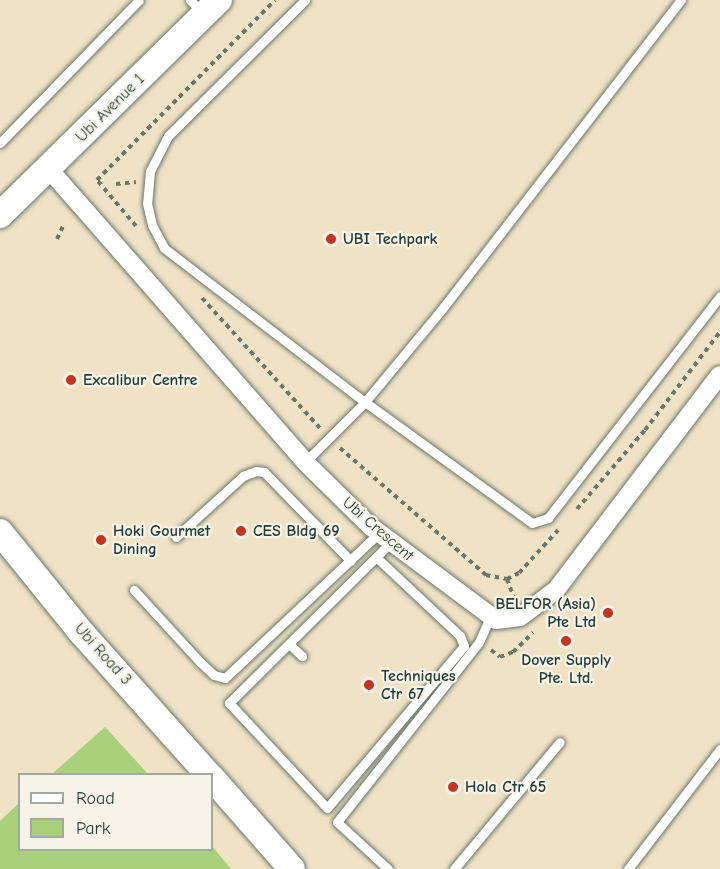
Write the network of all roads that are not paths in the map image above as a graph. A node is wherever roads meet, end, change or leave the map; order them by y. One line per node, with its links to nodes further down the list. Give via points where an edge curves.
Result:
1 (139, 0): 5 (lane)
2 (305, 0): 10 (lane, via 168,136 150,171 147,203 152,225 164,248)
3 (681, 0): 10 (lane)
4 (204, 5): 6 (street, Ubi Avenue 1)
5 (0, 143)
6 (48, 168): 7 (street, Ubi Avenue 1); 11 (street, Ubi Crescent)
7 (0, 216)
8 (720, 296): 10 (lane, via 542,522 532,523)
9 (720, 375): 18 (street, via 556,590 520,617 506,621)
10 (364, 402): 11 (lane)
11 (305, 462): 14 (street, Ubi Crescent)
12 (0, 532): 23 (street, Ubi Road 3, via 81,632)
13 (176, 537): 16 (lane, via 243,476 264,472)
14 (385, 538): 15 (lane); 16 (lane); 18 (street, Ubi Crescent)
15 (376, 557): 19 (lane); 19 (lane, via 460,636 464,646 327,808 230,703)
16 (351, 561): 17 (lane, via 225,678 214,675 200,662)
17 (134, 590)
18 (490, 617): 26 (lane, via 478,642 337,822)
19 (289, 644): 20 (lane)
20 (302, 656)
21 (560, 742): 27 (lane)
22 (720, 749): 28 (lane)
23 (207, 773)
24 (213, 779): 25 (street)
25 (292, 869)
26 (388, 869)
27 (454, 869)
28 (628, 869)

